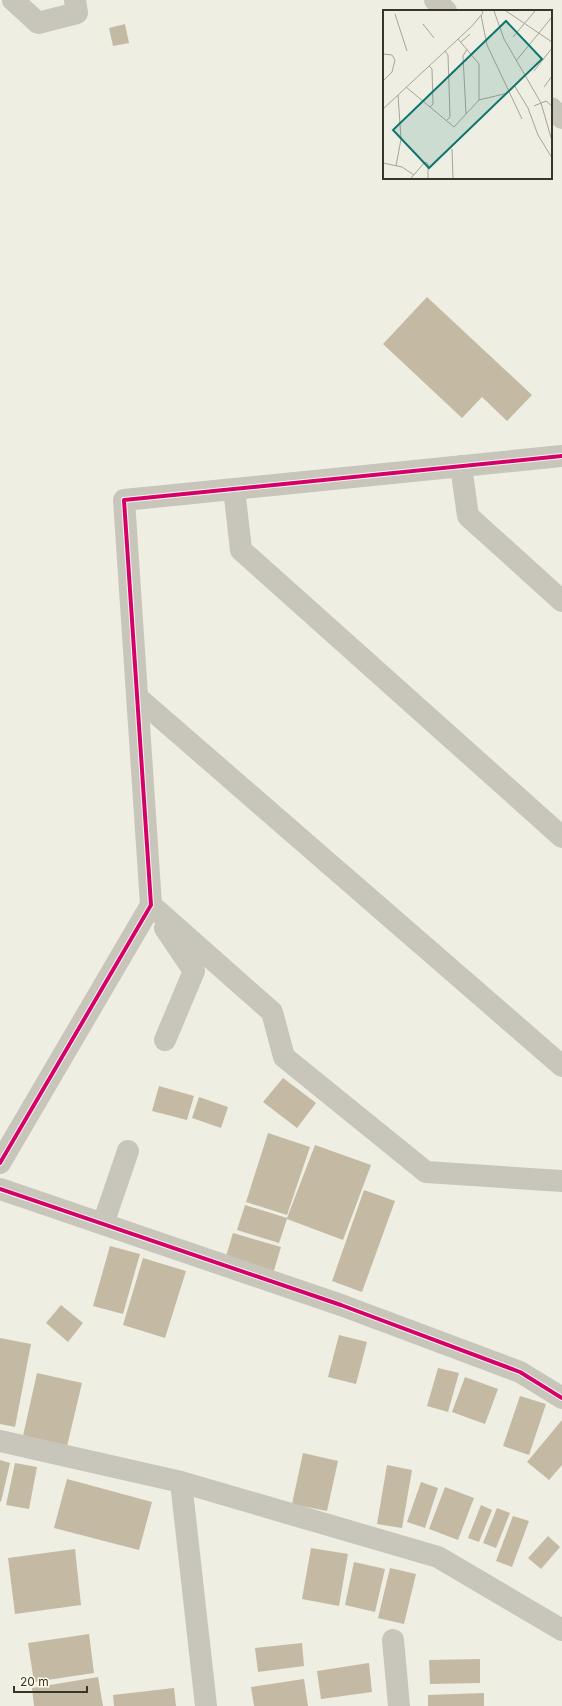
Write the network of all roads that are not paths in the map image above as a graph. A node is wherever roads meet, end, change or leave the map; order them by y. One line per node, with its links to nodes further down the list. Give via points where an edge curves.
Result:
1 (13, 0): 2 (street, via 38,23 77,13)
2 (75, 0)
3 (434, 0): 4 (street)
4 (445, 10)
5 (552, 109): 6 (street)
6 (562, 118)
7 (562, 456): 8 (street)
8 (461, 466): 9 (street); 10 (street, via 468,516)
9 (234, 489): 11 (street, via 124,500); 12 (street, via 241,550)
10 (562, 601)
11 (137, 697): 13 (street); 15 (street)
12 (562, 837)
13 (151, 905): 14 (street, via 194,971); 17 (street); 18 (street, via 272,1012 284,1057 426,1172)
14 (165, 1040)
15 (562, 1066)
16 (128, 1151): 20 (street)
17 (0, 1162)
18 (562, 1181)
19 (0, 1189): 20 (street)
20 (103, 1224): 21 (street, via 341,1305 520,1372)
21 (562, 1398)
22 (0, 1441): 23 (street)
23 (180, 1482): 24 (street, via 438,1557); 26 (street)
24 (562, 1630)
25 (393, 1640): 27 (street)
26 (206, 1706)
27 (399, 1706)

